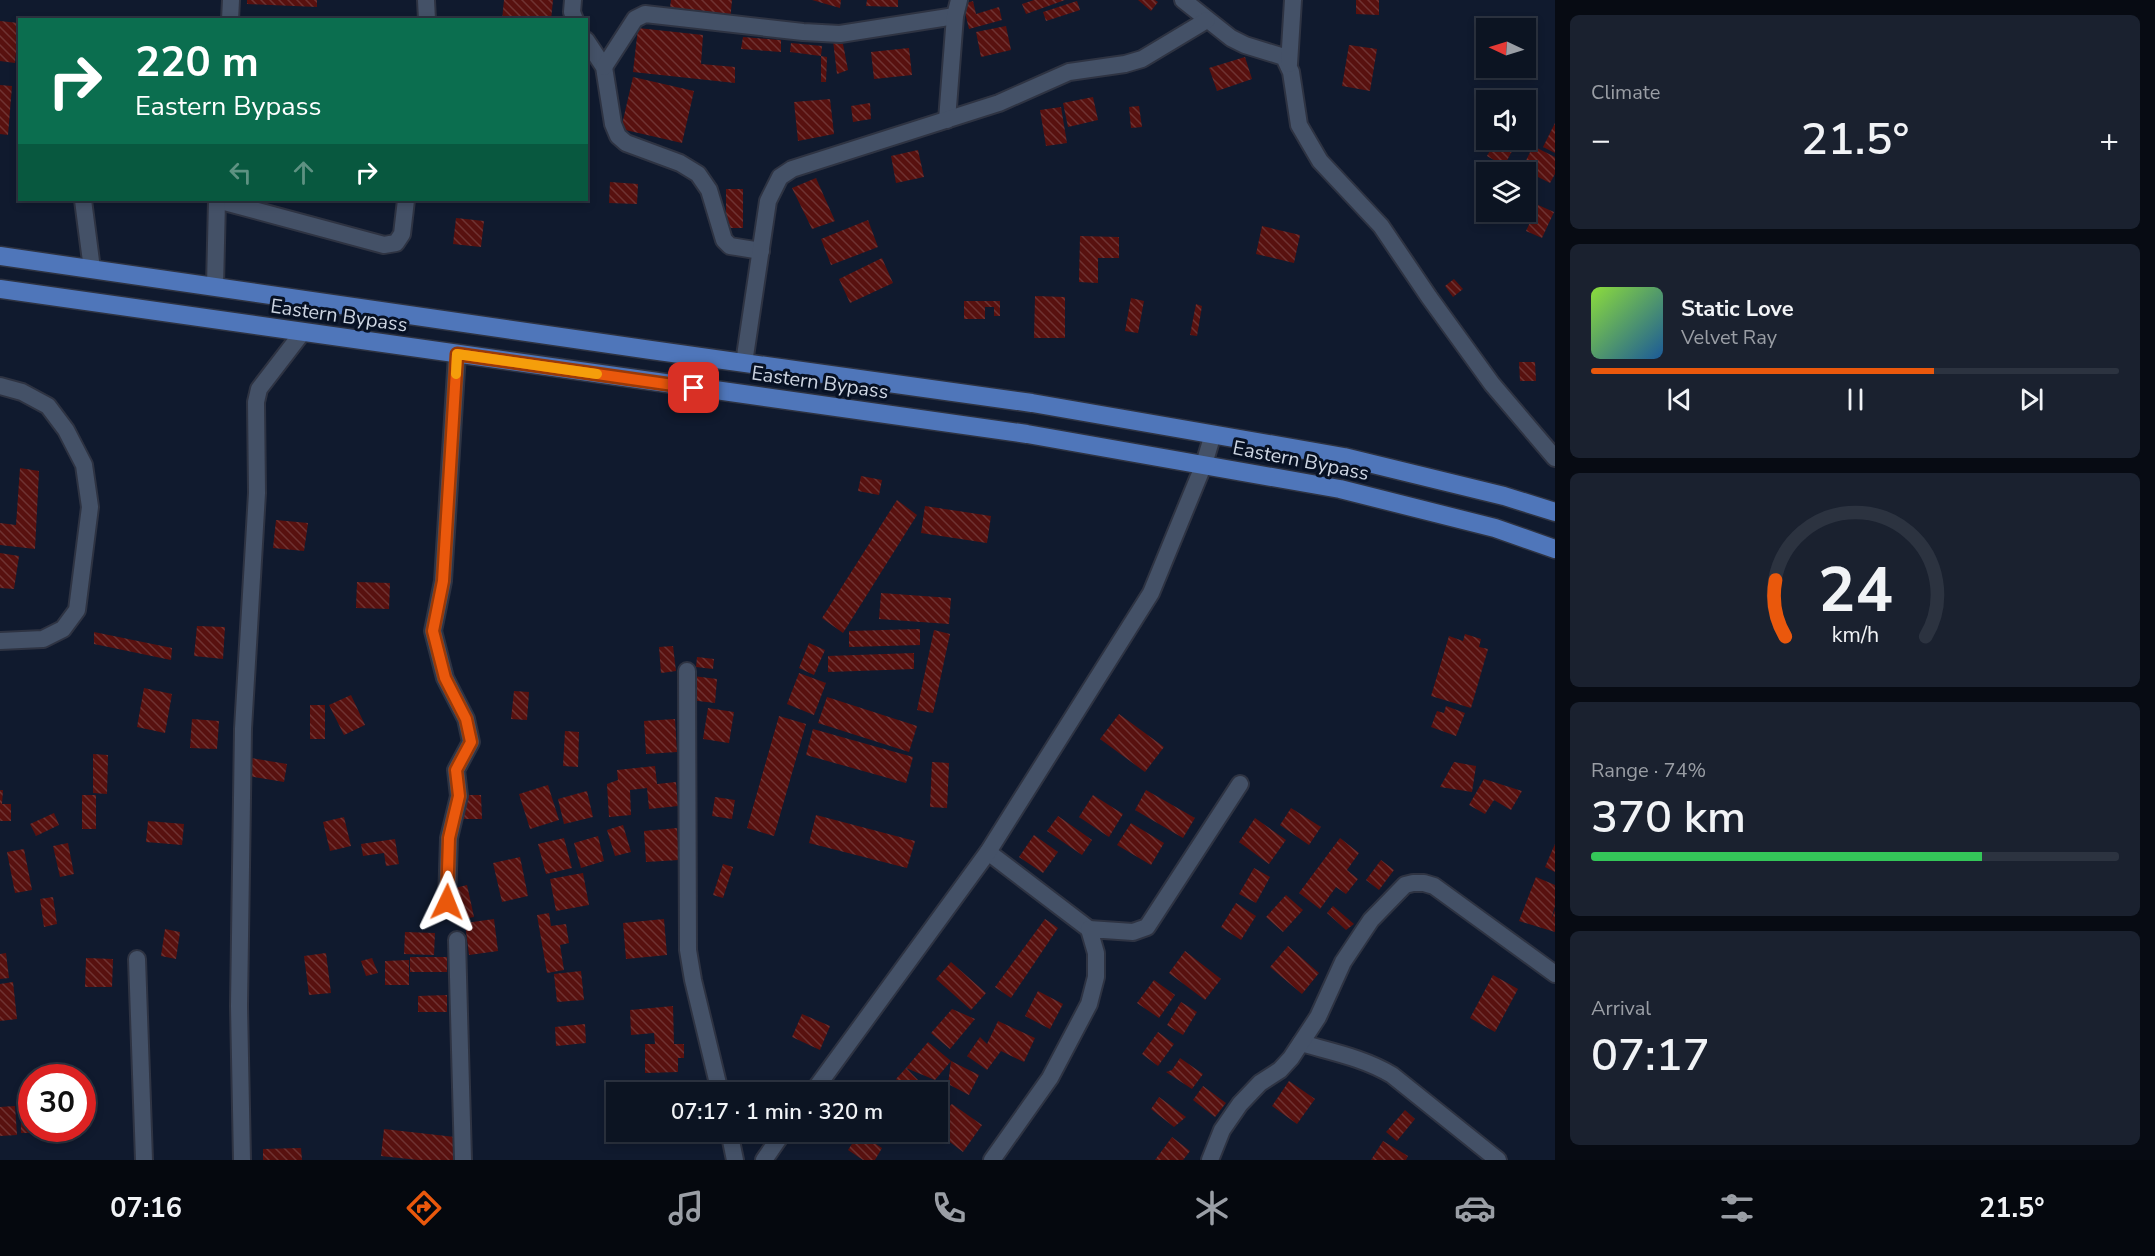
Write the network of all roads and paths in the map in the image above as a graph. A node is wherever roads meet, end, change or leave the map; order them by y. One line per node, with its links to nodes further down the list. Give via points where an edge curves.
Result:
1 (231, 0): 7 (street)
2 (426, 0): 8 (street)
3 (573, 0): 9 (street)
4 (1183, 0): 10 (street)
5 (1293, 0): 12 (street)
6 (957, 8): 13 (street, via 840,34 645,14 635,19); 14 (street)
7 (230, 18)
8 (427, 18)
9 (574, 18)
10 (1207, 20): 12 (street, via 1231,38 1284,57); 14 (street, via 1142,59 1069,72 999,103)
11 (588, 43): 13 (street)
12 (1289, 64): 29 (street, via 1299,125 1320,160 1381,225 1492,384)
13 (604, 68): 19 (street, via 618,136 698,174 709,190 724,240 730,246)
14 (947, 120): 19 (street, via 792,169 780,177 768,201)
15 (83, 201): 21 (street)
16 (217, 201): 22 (street)
17 (221, 201): 18 (street, via 384,245 396,243 402,234)
18 (406, 201)
19 (761, 251): 26 (street)
20 (0, 256): 21 (main road, Eastern Bypass)
21 (92, 269): 22 (main road, Eastern Bypass)
22 (215, 286): 26 (main road, Eastern Bypass)
23 (0, 289): 24 (main road, Eastern Bypass)
24 (302, 333): 25 (main road, Eastern Bypass); 48 (street, via 259,389 256,402 257,493 243,729 239,1006)
25 (457, 354): 30 (main road, Eastern Bypass, via 1027,434); 37 (street, via 443,581 433,631 445,678 466,719 471,742 456,770 459,796 449,838)
26 (744, 363): 28 (main road, Eastern Bypass, via 1032,403)
27 (0, 386): 33 (street, via 48,406 66,430 84,465 90,507 77,610 63,629 43,639)
28 (1213, 434): 30 (street); 31 (main road, Eastern Bypass, via 1344,457)
29 (1555, 458)
30 (1204, 464): 32 (main road, Eastern Bypass, via 1340,489 1495,528); 36 (street, via 1151,594)
31 (1555, 512)
32 (1555, 549)
33 (0, 641)
34 (687, 671): 43 (street, via 688,950)
35 (1240, 784): 38 (street, via 1147,927 1134,932)
36 (988, 852): 38 (street); 44 (street)
37 (447, 902)
38 (1089, 929): 52 (street, via 1096,953 1096,976 1089,1004 1050,1078)
39 (457, 940): 49 (street)
40 (137, 959): 47 (street)
41 (1555, 974): 42 (street, via 1434,886 1405,885 1371,920 1343,962 1318,1017)
42 (1301, 1043): 53 (street, via 1280,1070 1260,1083 1240,1104 1222,1130); 54 (street, via 1377,1066)
43 (718, 1082)
44 (820, 1082)
45 (731, 1142): 50 (street)
46 (776, 1142): 51 (street)
47 (144, 1160)
48 (242, 1160)
49 (463, 1160)
50 (735, 1160)
51 (764, 1160)
52 (992, 1160)
53 (1210, 1160)
54 (1498, 1160)

